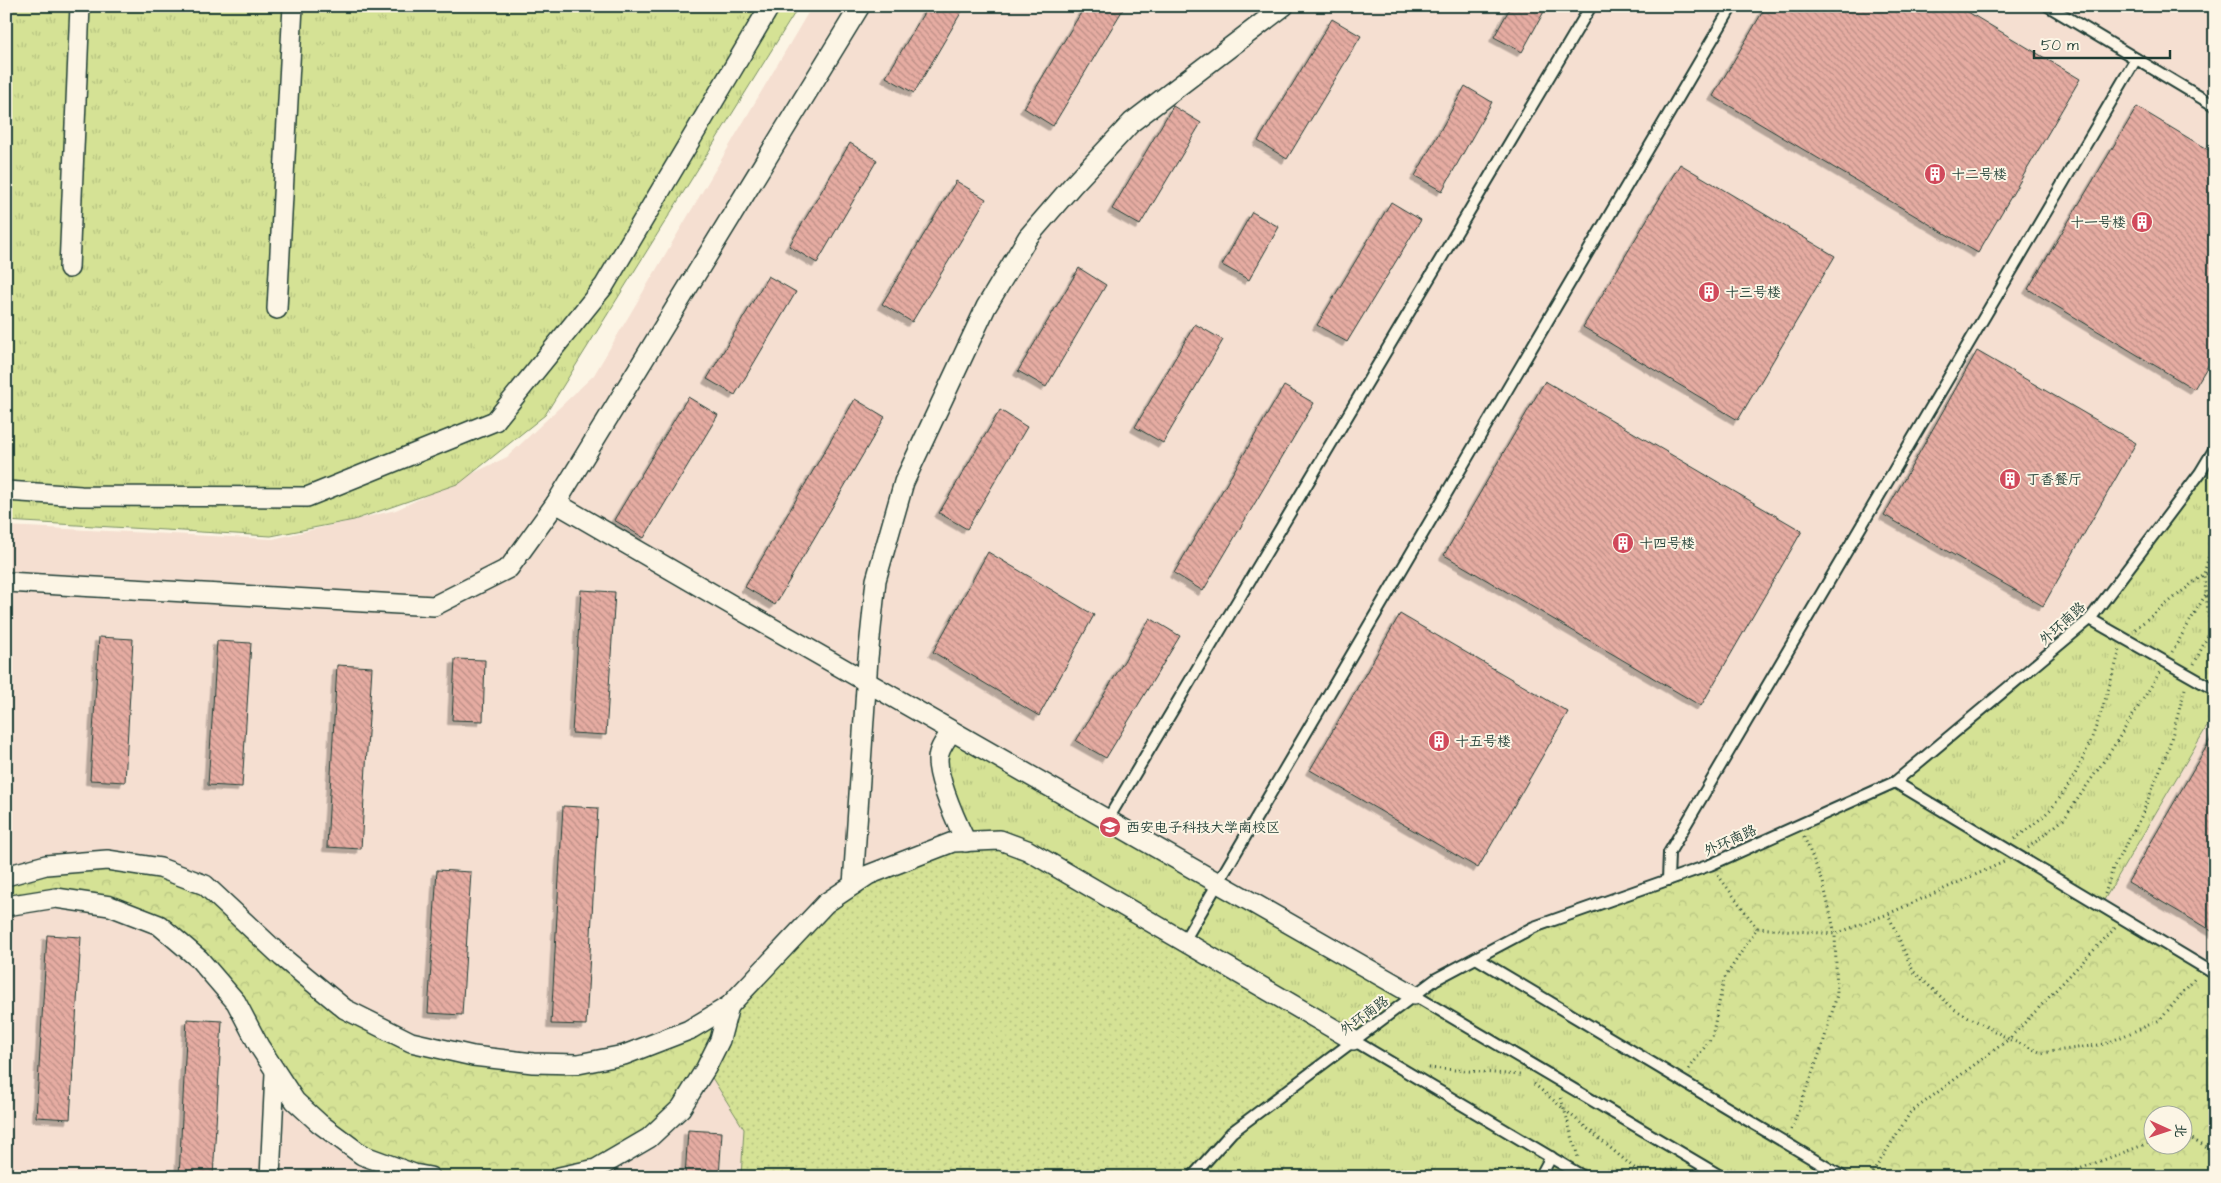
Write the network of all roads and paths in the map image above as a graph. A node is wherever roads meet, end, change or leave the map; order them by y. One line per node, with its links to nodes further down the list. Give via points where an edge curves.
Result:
1 (80, 6): 11 (street)
2 (292, 6): 12 (street)
3 (770, 6): 14 (street, via 604,286 494,421 307,497 81,496)
4 (860, 6): 15 (street)
5 (1284, 6): 27 (street, via 1132,122 1028,236 986,307 904,482 876,580)
6 (1591, 6): 31 (lane)
7 (1732, 6): 39 (lane)
8 (2048, 6): 9 (lane)
9 (2136, 59): 10 (lane); 38 (lane, via 1669,853)
10 (2215, 106)
11 (69, 268)
12 (277, 309)
13 (2215, 448): 21 (lane, 外环南路, via 2200,473)
14 (6, 492)
15 (556, 504): 19 (street, via 509,568 434,606); 27 (street)
16 (2215, 533): 18 (path)
17 (2215, 572): 18 (path)
18 (2204, 574): 20 (path); 23 (path)
19 (6, 582)
20 (2206, 594): 22 (path); 25 (path)
21 (2090, 619): 23 (lane); 30 (lane, 外环南路)
22 (2210, 631): 24 (path); 26 (path)
23 (2124, 638): 25 (lane); 34 (path, via 2079,766 2055,804)
24 (2215, 638)
25 (2166, 662): 26 (lane); 35 (path, via 2064,819)
26 (2189, 676): 28 (lane); 42 (path, via 2168,750 2140,817 2113,868)
27 (867, 684): 29 (street); 40 (street)
28 (2215, 690)
29 (952, 732): 31 (street); 33 (street, via 942,745 938,760 953,814)
30 (1895, 782): 32 (lane, 外环南路); 34 (lane)
31 (1108, 819): 39 (street)
32 (1799, 825): 36 (lane, 外环南路); 46 (path, via 1823,882)
33 (966, 842): 40 (street, via 953,842 868,875); 47 (street, via 1000,840 1027,850)
34 (2005, 848): 35 (lane)
35 (2018, 856): 42 (lane); 43 (path)
36 (1710, 865): 38 (lane, 外环南路); 45 (path)
37 (6, 876): 52 (street, via 46,865 106,860 160,868 205,885 282,957 345,1009 411,1042 473,1056 578,1064 624,1055 689,1030)
38 (1668, 880): 48 (lane, 外环南路, via 1534,927)
39 (1219, 884): 47 (lane); 51 (street)
40 (853, 885): 52 (street, via 826,903)
41 (6, 906): 57 (street, via 56,898 110,906 159,925 199,959 236,1002)
42 (2101, 906): 44 (lane)
43 (1888, 914): 46 (path); 53 (path, via 1913,971 1954,1009)
44 (2124, 919): 49 (lane); 53 (path)
45 (1757, 928): 46 (path); 59 (path, via 1724,980 1712,1037)
46 (1835, 934): 63 (path, via 1837,995)
47 (1184, 941): 54 (street)
48 (1476, 958): 51 (lane, 外环南路); 59 (lane)
49 (2204, 967): 50 (lane); 53 (path, via 2160,1020 2105,1044 2042,1053)
50 (2215, 974)
51 (1414, 995): 54 (lane, 外环南路); 58 (lane)
52 (729, 1006): 72 (street, via 720,1040 681,1108 649,1138 596,1170)
53 (2009, 1039): 78 (path, via 1910,1113)
54 (1353, 1040): 66 (lane); 73 (lane, 外环南路, via 1232,1132)
55 (1426, 1068): 56 (path, via 1524,1075)
56 (1517, 1069)
57 (275, 1074): 70 (street); 71 (street, via 295,1101 362,1155)
58 (1555, 1078): 61 (path); 67 (lane)
59 (1681, 1080): 63 (lane)
60 (1531, 1081): 61 (path)
61 (1564, 1109): 68 (path); 69 (path)
62 (2194, 1140): 65 (path)
63 (1787, 1143): 77 (lane)
64 (2144, 1144): 79 (path)
65 (2215, 1152)
66 (1551, 1157): 69 (lane); 74 (lane)
67 (1706, 1167): 68 (path); 76 (lane)
68 (1640, 1172): 69 (path); 75 (path)
69 (1584, 1176)
70 (270, 1177)
71 (430, 1177)
72 (559, 1177)
73 (1192, 1177)
74 (1540, 1177)
75 (1645, 1177)
76 (1722, 1177)
77 (1843, 1177)
78 (1870, 1177)
79 (2058, 1177)

